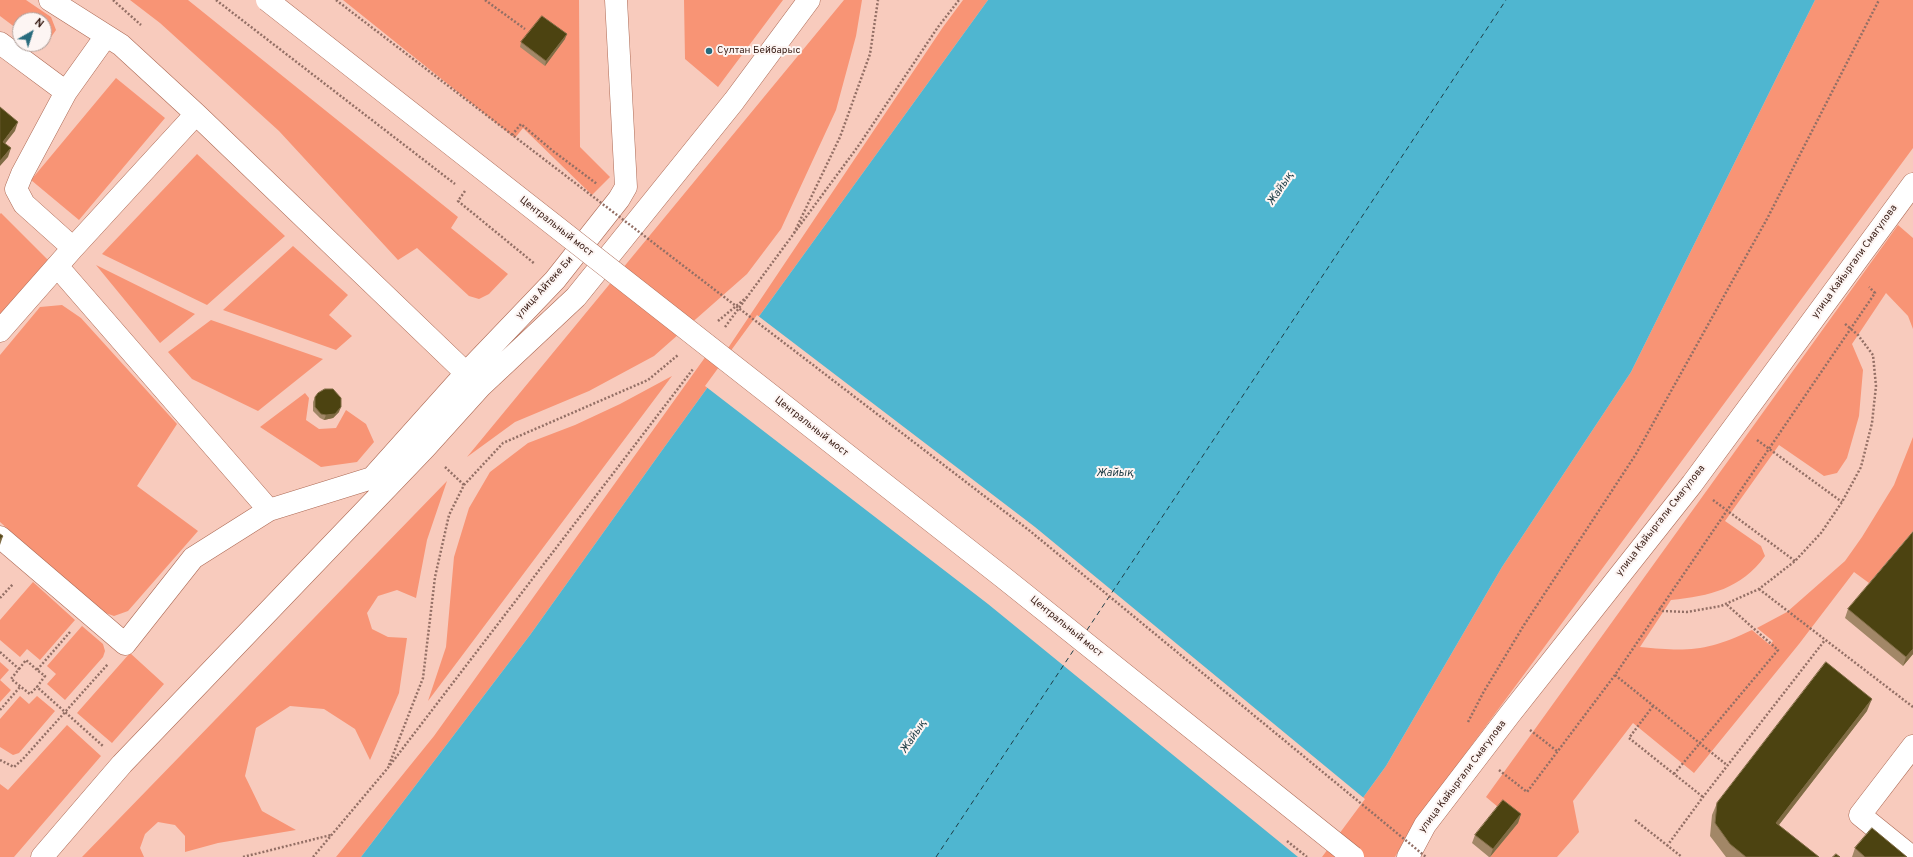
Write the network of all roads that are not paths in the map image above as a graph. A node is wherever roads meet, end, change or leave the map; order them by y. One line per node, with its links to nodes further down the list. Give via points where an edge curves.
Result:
1 (50, 0): 5 (street)
2 (267, 0): 19 (street, Центральный мост, bridge, via 998,573)
3 (616, 0): 13 (street, улица Айтеке Би, via 626,187 619,200 555,280)
4 (810, 0): 18 (street, via 734,101 576,297 481,386 425,448 122,764)
5 (106, 36): 7 (street); 8 (street, via 121,45)
6 (0, 43): 7 (street)
7 (66, 92): 10 (street, via 16,189 24,204)
8 (196, 114): 10 (street); 13 (street)
9 (1913, 184): 17 (street, улица Кайыргали Смагулова, via 1692,484 1425,825)
10 (73, 248): 11 (street)
11 (57, 266): 12 (street); 14 (street)
12 (0, 331)
13 (466, 373): 14 (street, улица Айтеке Би, via 372,478)
14 (269, 510): 15 (street, улица Айтеке Би, via 193,558 125,644)
15 (0, 537)
16 (1913, 746): 20 (street, via 1860,815)
17 (1403, 848)
18 (42, 857)
19 (1352, 857)
20 (1912, 857)

